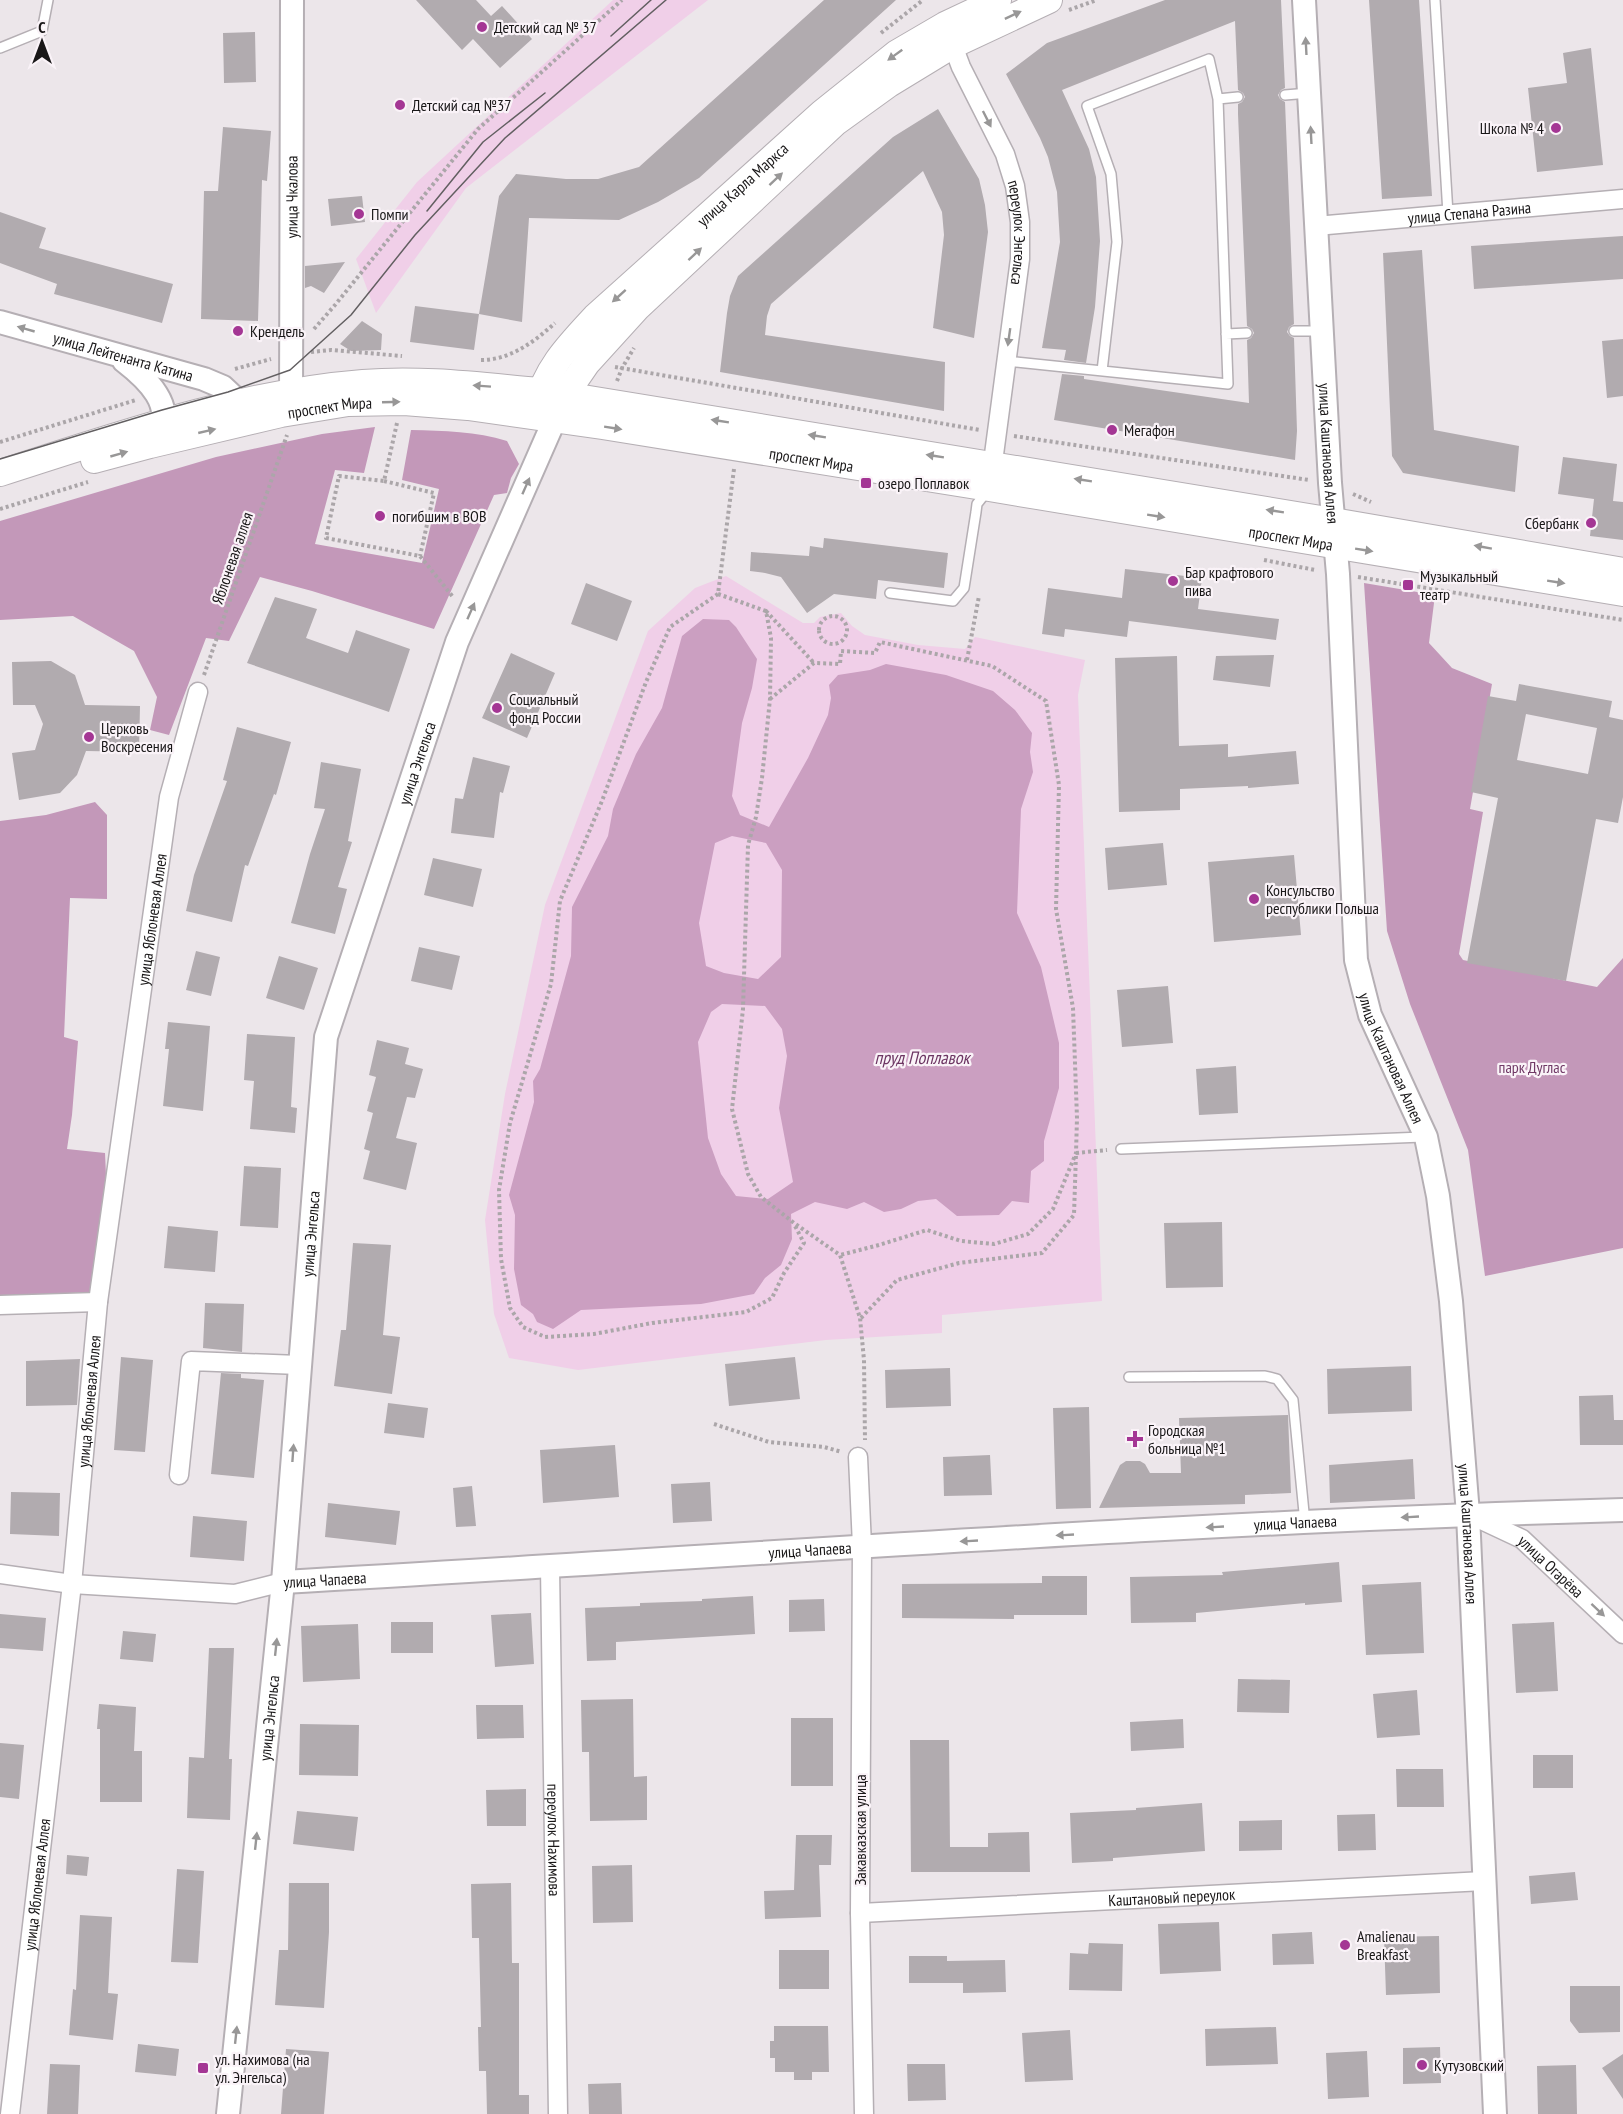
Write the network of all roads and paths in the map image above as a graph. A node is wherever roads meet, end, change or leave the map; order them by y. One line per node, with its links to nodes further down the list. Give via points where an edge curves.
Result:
1 (48, 0): 9 (lane, via 42,31)
2 (292, 0): 23 (street, улица Чкалова)
3 (622, 0): 23 (path, via 478,129 335,305)
4 (998, 0): 8 (main road, улица Карла Маркса)
5 (1049, 0): 8 (main road, улица Карла Маркса, one-way to 5)
6 (1304, 0): 10 (street, улица Каштановая Аллея, one-way to 6)
7 (1436, 0): 15 (lane)
8 (949, 35): 25 (street, переулок Энгельса, one-way to 25, via 1005,154 1015,186 1020,259); 29 (main road, улица Карла Маркса, via 897,53 822,112 702,220 561,353)
9 (0, 48)
10 (1309, 93): 11 (lane); 16 (street, улица Каштановая Аллея, one-way to 10)
11 (1285, 94)
12 (1238, 98): 13 (lane)
13 (1218, 99): 21 (lane); 27 (lane, via 1209,59 1087,106 1111,174 1117,242)
14 (1623, 199): 15 (street, улица Степана Разина)
15 (1448, 214): 16 (street, улица Степана Разина)
16 (1316, 226): 19 (street, улица Каштановая Аллея)
17 (0, 322): 24 (street, улица Лейтенанта Катина, one-way to 17)
18 (1294, 331): 19 (lane)
19 (1322, 331): 43 (street, улица Каштановая Аллея)
20 (1247, 333): 21 (lane)
21 (1226, 334): 27 (lane, via 1228,384)
22 (639, 341): 26 (path)
23 (291, 353): 31 (street, улица Чкалова)
24 (114, 354): 30 (street, улица Лейтенанта Катина, via 204,379 223,387); 34 (street, via 146,378 157,393)
25 (1006, 361): 27 (lane); 35 (street, переулок Энгельса)
26 (622, 369): 28 (path); 35 (path)
27 (1102, 371)
28 (617, 382)
29 (553, 393): 31 (main road, проспект Мира, one-way to 31, via 424,382 363,383); 33 (main road, улица Карла Маркса); 40 (main road, проспект Мира, one-way to 29)
30 (239, 402): 31 (main road, проспект Мира); 34 (main road, проспект Мира)
31 (290, 412): 33 (main road, проспект Мира, one-way to 33, via 348,403 404,402); 36 (path); 37 (main road, проспект Мира, one-way to 31); 60 (path, Яблоневая аллея)
32 (398, 417): 42 (path)
33 (545, 418): 40 (main road, проспект Мира, one-way to 40); 70 (street, улица Энгельса, one-way to 33, via 326,1037 457,642)
34 (164, 422): 37 (street); 39 (main road, проспект Мира)
35 (996, 433): 40 (street, переулок Энгельса); 43 (path)
36 (276, 434)
37 (150, 445): 39 (main road, проспект Мира, one-way to 37, via 102,459)
38 (746, 468): 53 (path, via 734,466)
39 (0, 474)
40 (991, 477): 46 (main road, проспект Мира); 51 (lane, via 977,504 964,588 953,601)
41 (98, 479): 45 (path)
42 (384, 481): 47 (path, via 434,493); 47 (path, via 339,476 326,538)
43 (1330, 483): 44 (path); 46 (street, улица Каштановая Аллея)
44 (1376, 505)
45 (0, 509)
46 (1334, 533): 49 (main road, проспект Мира, one-way to 46); 50 (street, улица Каштановая Аллея); 52 (main road, проспект Мира, one-way to 52)
47 (420, 556): 54 (path)
48 (1258, 559): 50 (path)
49 (1623, 571)
50 (1338, 574): 56 (path); 62 (street, улица Каштановая Аллея, via 1356,960 1370,1015)
51 (890, 593)
52 (1623, 593)
53 (718, 594): 55 (path); 65 (path, via 670,627 560,901 551,984 510,1123 499,1190 501,1259 510,1308 523,1327 545,1337 594,1334 746,1312 772,1298 804,1243)
54 (457, 603)
55 (766, 611): 59 (path); 61 (path, via 771,638)
56 (1623, 620)
57 (838, 642): 57 (path, via 846,632 845,623 835,616 826,618 820,625 822,638 829,643); 58 (path)
58 (841, 651): 59 (path, via 840,664); 64 (path, via 875,653 880,642 992,666 1046,701 1059,785 1056,909 1073,1008)
59 (814, 663): 61 (path)
60 (198, 692): 67 (street, улица Яблоневая Аллея, via 169,797)
61 (770, 699): 65 (path, via 762,778 748,845 743,1009 732,1109 748,1174 761,1197)
62 (1426, 1137): 63 (lane); 76 (street, улица Каштановая Аллея, via 1451,1301)
63 (1121, 1149): 64 (path)
64 (1076, 1153): 66 (path, via 1053,1209 1028,1234 994,1244 962,1241 927,1230); 69 (path, via 1074,1215 1042,1253 959,1263 897,1280)
65 (794, 1223): 66 (path)
66 (840, 1255): 69 (path)
67 (98, 1302): 68 (street); 82 (street, улица Яблоневая Аллея)
68 (0, 1305)
69 (860, 1318): 73 (path, via 866,1457)
70 (300, 1365): 74 (street, via 190,1361); 81 (street, улица Энгельса, one-way to 70)
71 (1129, 1377): 77 (lane, via 1277,1379 1293,1400)
72 (714, 1424): 73 (path, via 770,1442 824,1447)
73 (858, 1456): 78 (street, Закавказская улица)
74 (179, 1474)
75 (1623, 1510): 76 (street, улица Чапаева)
76 (1468, 1514): 77 (street, улица Чапаева, one-way to 77); 83 (street, улица Огарёва, one-way to 83, via 1522,1539); 84 (street, улица Каштановая Аллея)
77 (1305, 1523): 78 (street, улица Чапаева, one-way to 78)
78 (862, 1546): 79 (street, улица Чапаева); 85 (street, Закавказская улица)
79 (550, 1567): 81 (street, улица Чапаева); 88 (street, переулок Нахимова)
80 (0, 1574): 82 (street, улица Чапаева)
81 (283, 1582): 82 (street, улица Чапаева, via 235,1594); 87 (street, улица Энгельса, one-way to 81)
82 (72, 1584): 86 (street, улица Яблоневая Аллея)
83 (1623, 1634)
84 (1484, 1881): 85 (street, Каштановый переулок); 90 (street, улица Каштановая Аллея)
85 (860, 1913): 89 (street, Закавказская улица)
86 (10, 2114)
87 (228, 2114)
88 (558, 2114)
89 (864, 2114)
90 (1495, 2114)

